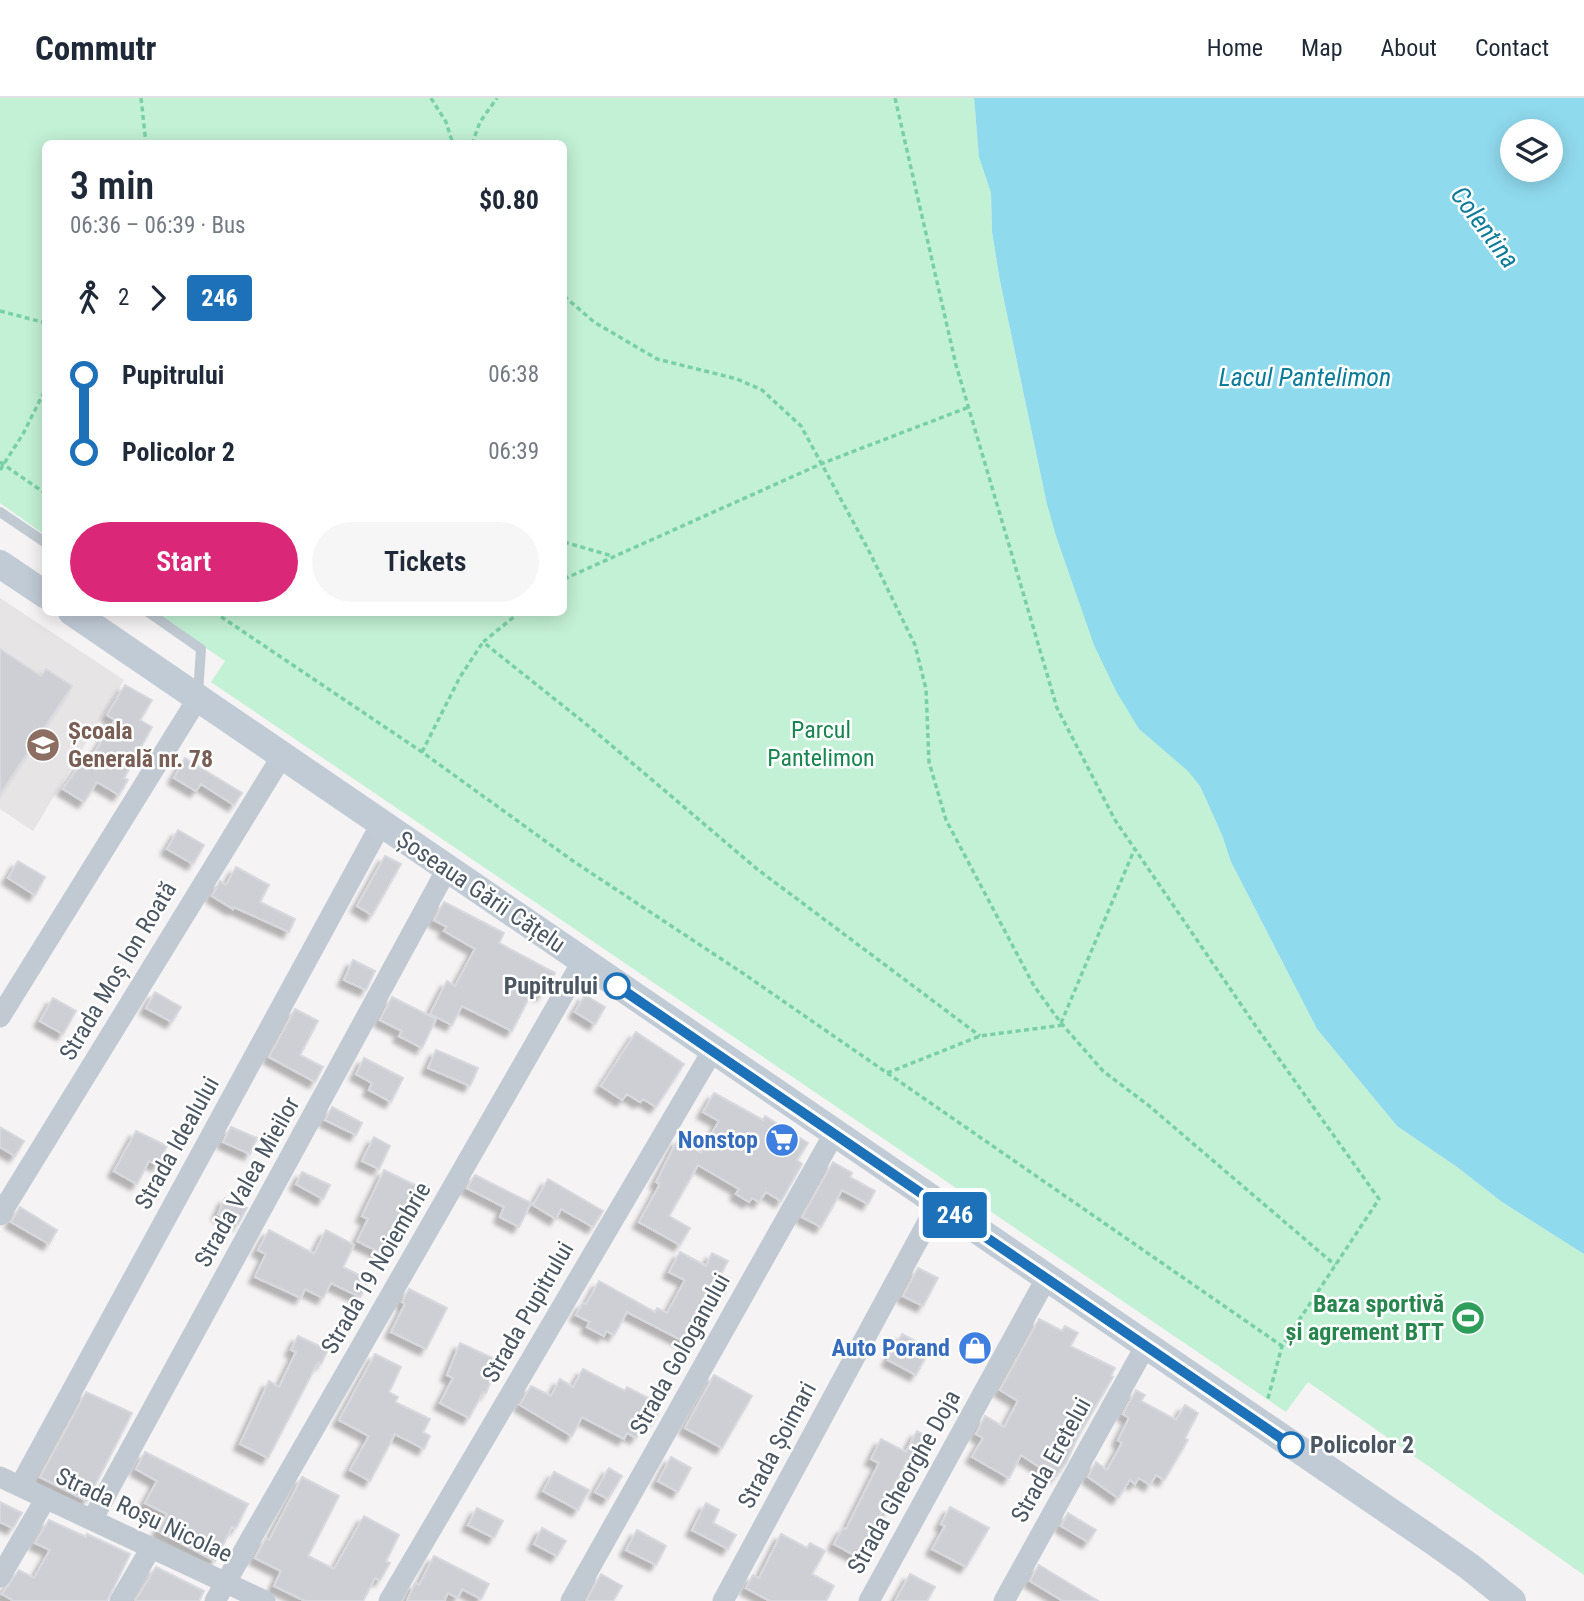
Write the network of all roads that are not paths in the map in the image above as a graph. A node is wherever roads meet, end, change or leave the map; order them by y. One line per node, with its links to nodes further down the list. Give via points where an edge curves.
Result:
1 (0, 512): 2 (lane)
2 (42, 540)
3 (0, 564): 4 (main road)
4 (42, 592)
5 (78, 616): 7 (main road, Șoseaua Gării Cățelu)
6 (154, 616): 7 (lane, via 201,649)
7 (198, 698): 8 (main road, Șoseaua Gării Cățelu); 12 (street)
8 (282, 756): 9 (main road, Șoseaua Gării Cățelu); 16 (street, Strada Moș Ion Roată)
9 (381, 824): 10 (main road, Șoseaua Gării Cățelu); 20 (street, Strada Idealului)
10 (447, 869): 11 (main road, Șoseaua Gării Cățelu); 22 (street, Strada Valea Mieilor)
11 (582, 962): 13 (main road, Șoseaua Gării Cățelu); 25 (street, Strada 19 Noiembrie)
12 (0, 1017)
13 (713, 1050): 14 (main road, Șoseaua Gării Cățelu); 28 (street, Strada Pupitrului)
14 (835, 1134): 15 (main road, Șoseaua Gării Cățelu); 29 (street, Strada Gologanului)
15 (938, 1203): 17 (main road, Șoseaua Gării Cățelu); 30 (street, Strada Șoimari)
16 (0, 1215)
17 (1047, 1278): 18 (main road, Șoseaua Gării Cățelu); 31 (street, Strada Gheorghe Doja)
18 (1146, 1345): 32 (street, Strada Eretelui); 33 (main road, Șoseaua Gării Cățelu, via 1470,1567)
19 (0, 1477): 20 (street, Strada Roșu Nicolae)
20 (20, 1486): 21 (street, Strada Roșu Nicolae)
21 (46, 1498): 22 (street, Strada Roșu Nicolae); 24 (street)
22 (92, 1520): 23 (street, Strada Roșu Nicolae)
23 (151, 1548): 25 (street, Strada Roșu Nicolae); 26 (street)
24 (0, 1577)
25 (220, 1592): 27 (street, Strada Roșu Nicolae)
26 (120, 1601)
27 (265, 1601)
28 (389, 1601)
29 (571, 1601)
30 (723, 1601)
31 (869, 1601)
32 (1004, 1601)
33 (1512, 1601)

